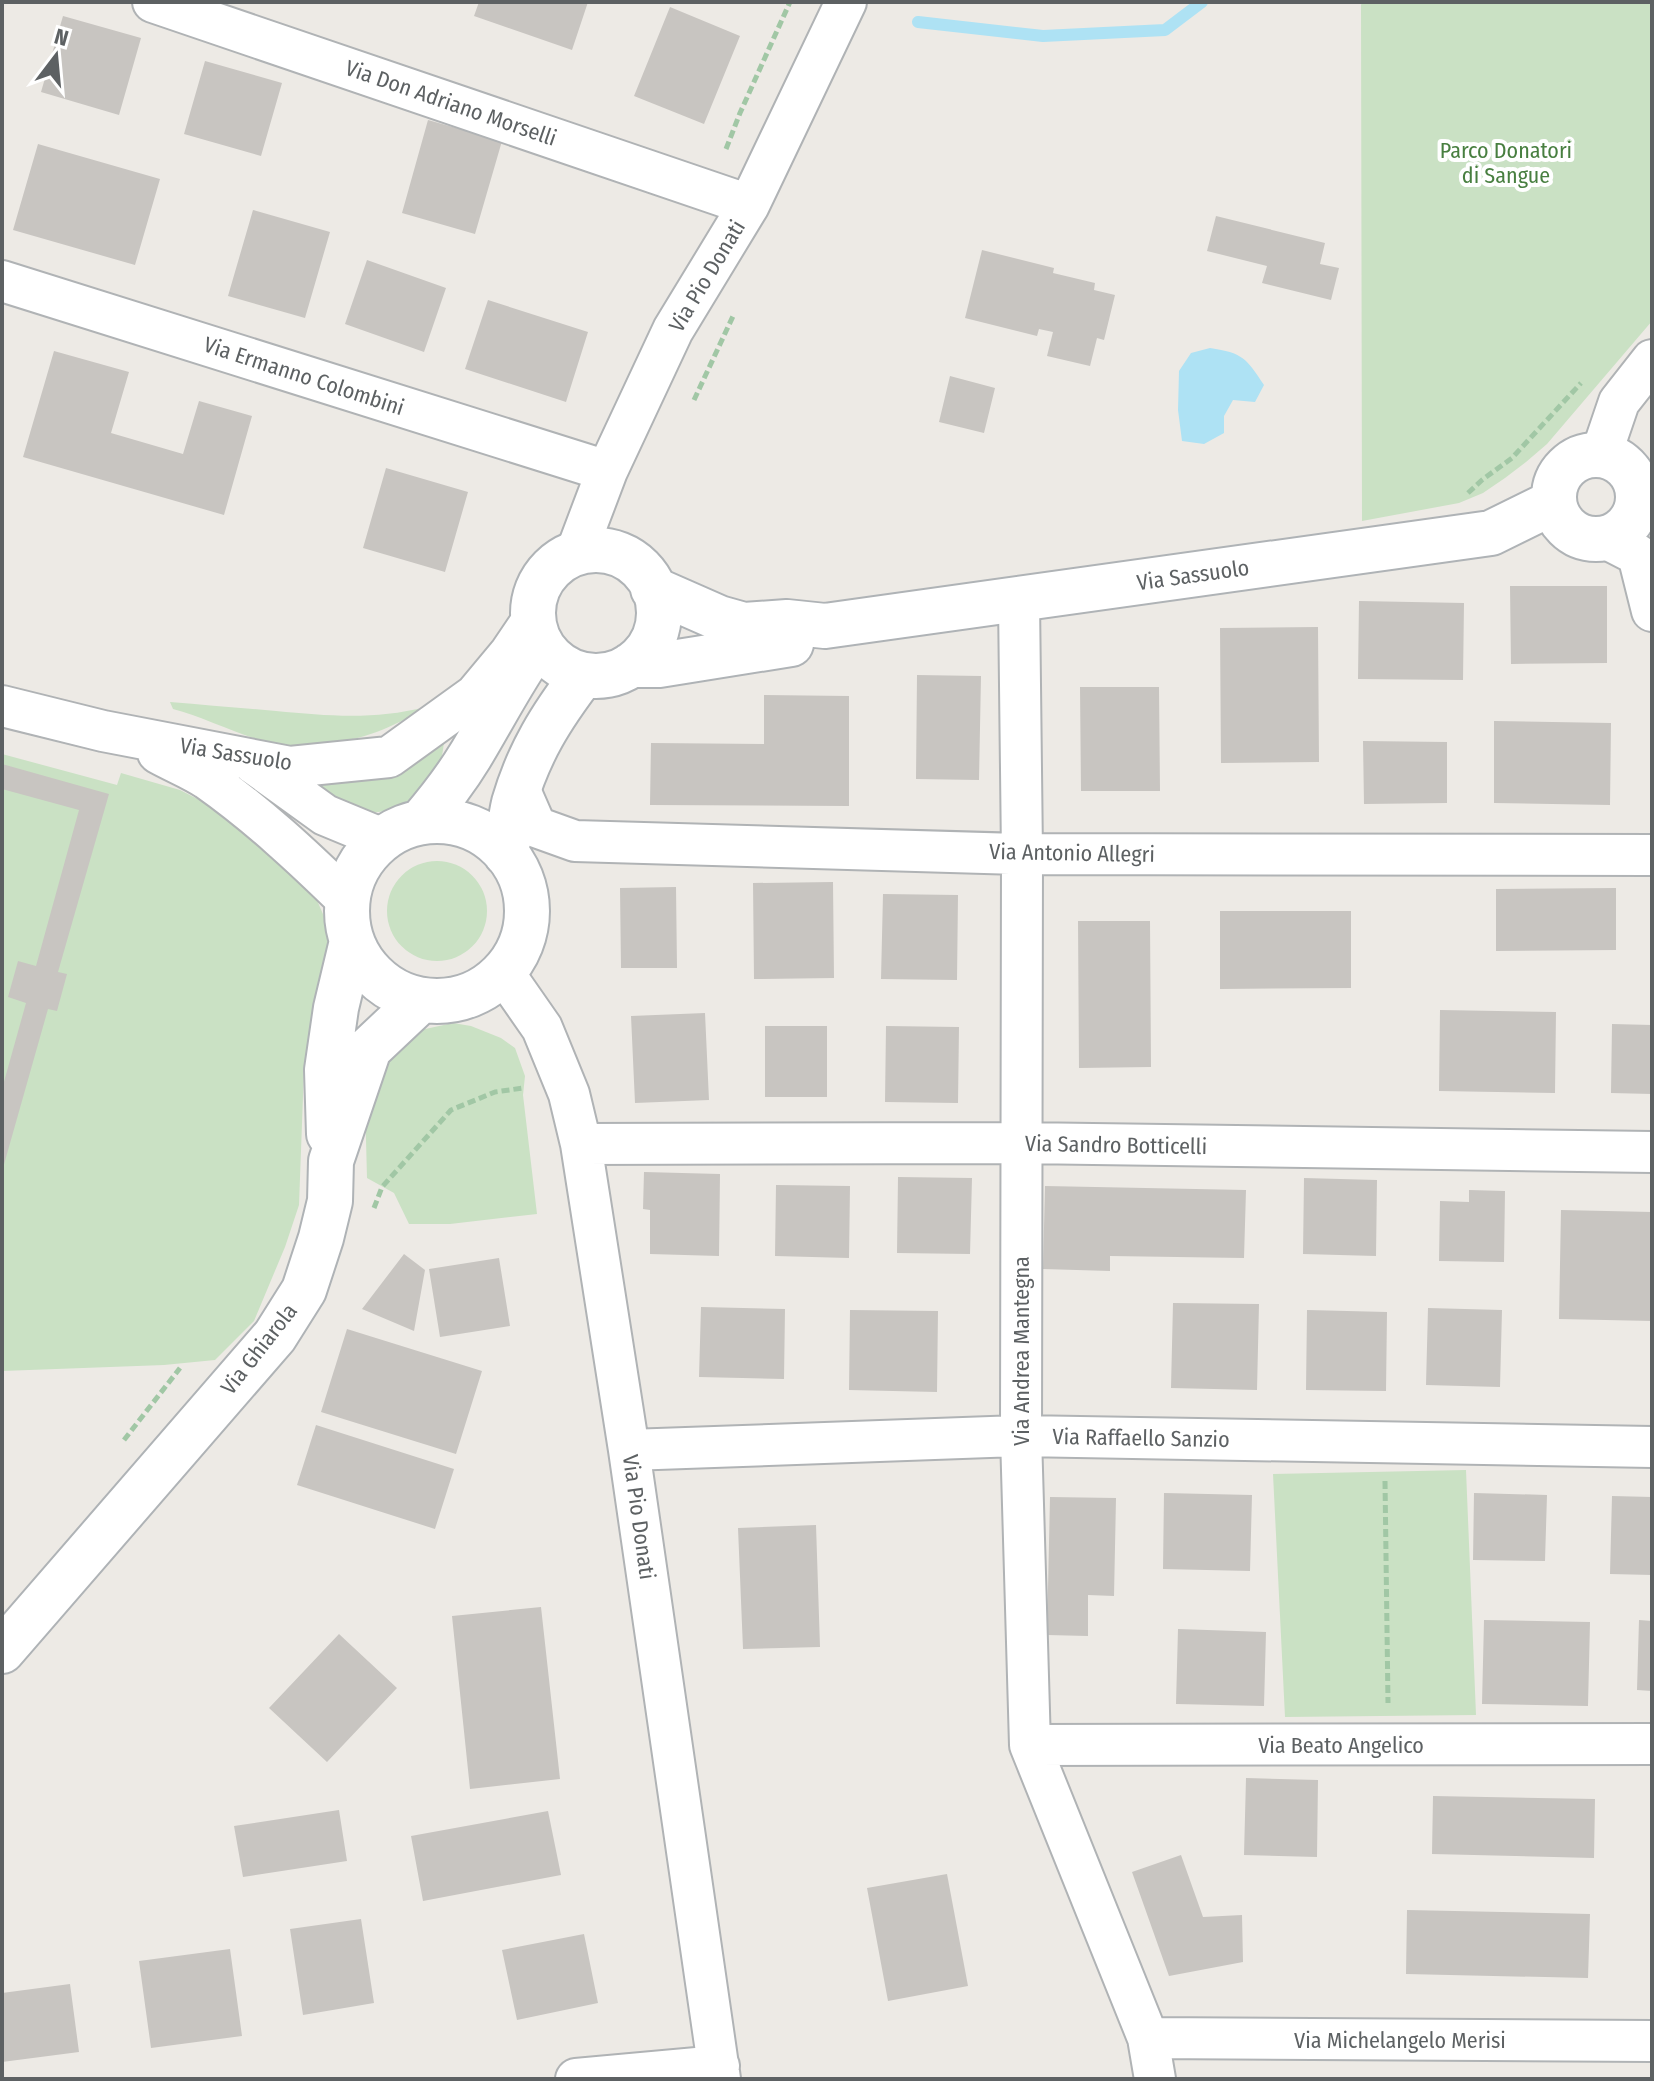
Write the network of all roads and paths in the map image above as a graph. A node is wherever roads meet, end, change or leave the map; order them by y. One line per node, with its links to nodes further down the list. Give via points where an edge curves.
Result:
1 (153, 2): 5 (street, Via Don Adriano Morselli)
2 (790, 2): 4 (path)
3 (846, 2): 5 (street, Via Pio Donati)
4 (726, 149)
5 (749, 205): 10 (street, Via Pio Donati, via 673,330)
6 (2, 281): 10 (street, Via Ermanno Colombini)
7 (1652, 360): 9 (street, via 1619,402)
8 (1587, 376): 11 (path, via 1512,458)
9 (1626, 465): 12 (street, via 1588,456 1576,460 1559,477); 13 (street, via 1638,489)
10 (607, 471): 14 (street, Via Pio Donati)
11 (1468, 493)
12 (1554, 502): 13 (street, via 1558,516 1578,535 1591,539); 16 (street, Via Sassuolo, via 1491,533)
13 (1629, 529): 17 (street)
14 (576, 553): 15 (street, via 607,551 630,560); 19 (street, via 549,571 537,589)
15 (653, 589): 18 (street, Via Sassuolo, via 744,625); 20 (street, via 657,628 651,644)
16 (1019, 600): 18 (street, Via Sassuolo); 28 (street, Via Andrea Mantegna)
17 (1652, 611)
18 (825, 626): 20 (street, Via Sassuolo, via 792,644)
19 (536, 631): 21 (street, via 550,656); 24 (street, Via Sassuolo, via 475,695 389,757 290,767); 26 (street, via 469,758 444,795)
20 (631, 665): 21 (street, via 610,675)
21 (583, 675): 25 (street, via 553,714)
22 (2, 706): 23 (street, Via Sassuolo)
23 (122, 735): 24 (street, Via Sassuolo); 30 (street, Via Sassuolo, via 204,778 292,847)
24 (246, 758): 26 (street, via 325,815)
25 (519, 788): 27 (street); 28 (street, Via Antonio Allegri, via 536,827 575,841)
26 (402, 831): 27 (street, via 440,821 468,827); 30 (street, via 365,856 353,877)
27 (506, 854): 31 (street, via 523,886 527,922 519,949)
28 (1022, 854): 29 (street, Via Antonio Allegri); 34 (street, Via Andrea Mantegna)
29 (1652, 855)
30 (349, 921): 32 (street, via 361,959 374,976); 37 (street, via 327,1070)
31 (503, 972): 32 (street, via 470,996); 35 (street, Via Pio Donati, via 542,1028 569,1094)
32 (421, 1000): 37 (street, Via Ghiarola, via 369,1049)
33 (527, 1088): 38 (path, via 495,1092 451,1110 382,1187)
34 (1022, 1143): 35 (street, Via Sandro Botticelli); 36 (street, Via Sandro Botticelli); 40 (street, Via Andrea Mantegna)
35 (581, 1144): 43 (street, Via Pio Donati)
36 (1652, 1152)
37 (331, 1161): 45 (street, Via Ghiarola, via 330,1201 321,1238 304,1290 275,1336)
38 (373, 1212)
39 (180, 1368): 42 (path)
40 (1021, 1436): 41 (street, Via Raffaello Sanzio); 43 (street, Via Raffaello Sanzio); 47 (street, Via Andrea Mantegna)
41 (1652, 1447)
42 (117, 1450)
43 (629, 1450): 51 (street, Via Pio Donati)
44 (1385, 1475): 48 (path)
45 (2, 1651)
46 (1652, 1744): 48 (street, Via Beato Angelico)
47 (1030, 1745): 48 (street, Via Beato Angelico); 49 (street, Via Andrea Mantegna)
48 (1388, 1745)
49 (1148, 2038): 50 (street, Via Michelangelo Merisi); 53 (street, Via Andrea Mantegna)
50 (1652, 2041)
51 (720, 2073): 52 (street)
52 (576, 2079)
53 (1155, 2079)

